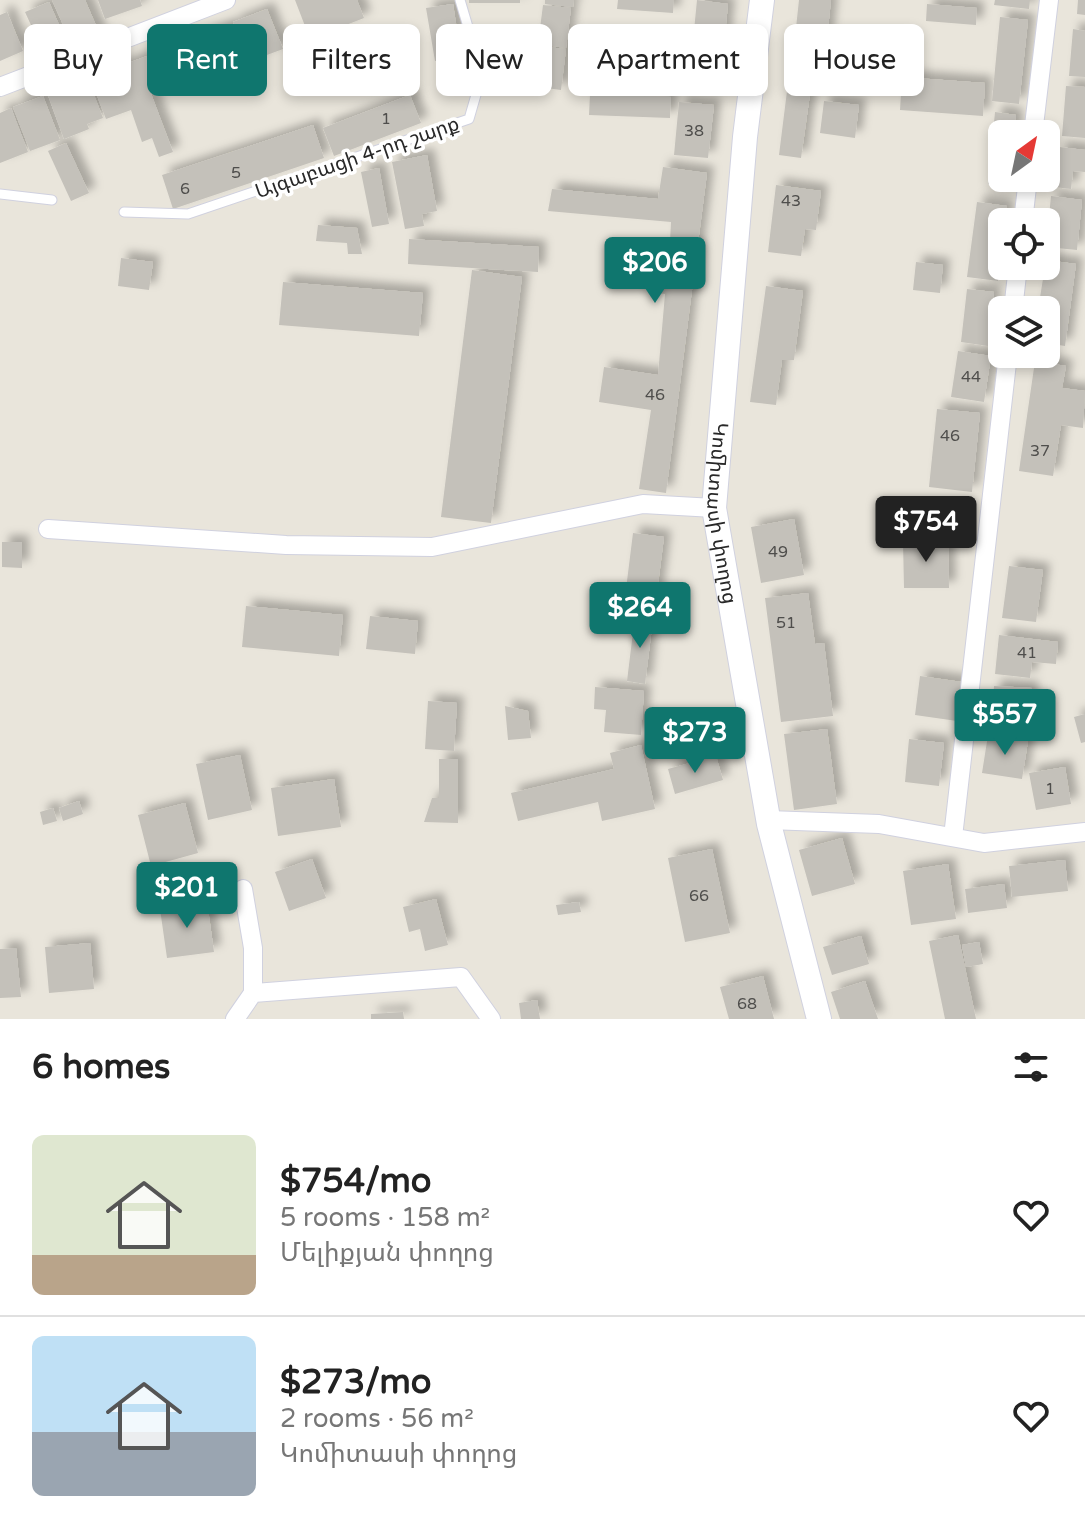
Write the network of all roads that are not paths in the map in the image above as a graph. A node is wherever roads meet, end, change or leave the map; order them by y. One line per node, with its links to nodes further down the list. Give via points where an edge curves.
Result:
1 (226, 0): 5 (street)
2 (460, 0): 9 (lane, Այգաբացի 4-րդ շարք, via 482,74 469,119 188,214)
3 (762, 0): 11 (main road, Կոմիտասի փողոց, via 745,137)
4 (1049, 0): 6 (street)
5 (0, 87)
6 (1035, 120)
7 (0, 194): 8 (lane)
8 (52, 200)
9 (124, 212)
10 (1006, 368): 15 (street)
11 (714, 508): 12 (street, via 643,504 432,547 286,545); 13 (main road, Կոմիտասի փողոց)
12 (48, 529)
13 (768, 820): 15 (street, via 879,824); 20 (main road, Կոմիտասի փողոց)
14 (1085, 832): 15 (street, via 984,843)
15 (953, 837)
16 (243, 889): 17 (street, via 253,948)
17 (253, 993): 18 (street); 19 (street, via 461,977)
18 (235, 1019)
19 (491, 1019)
20 (819, 1019)

